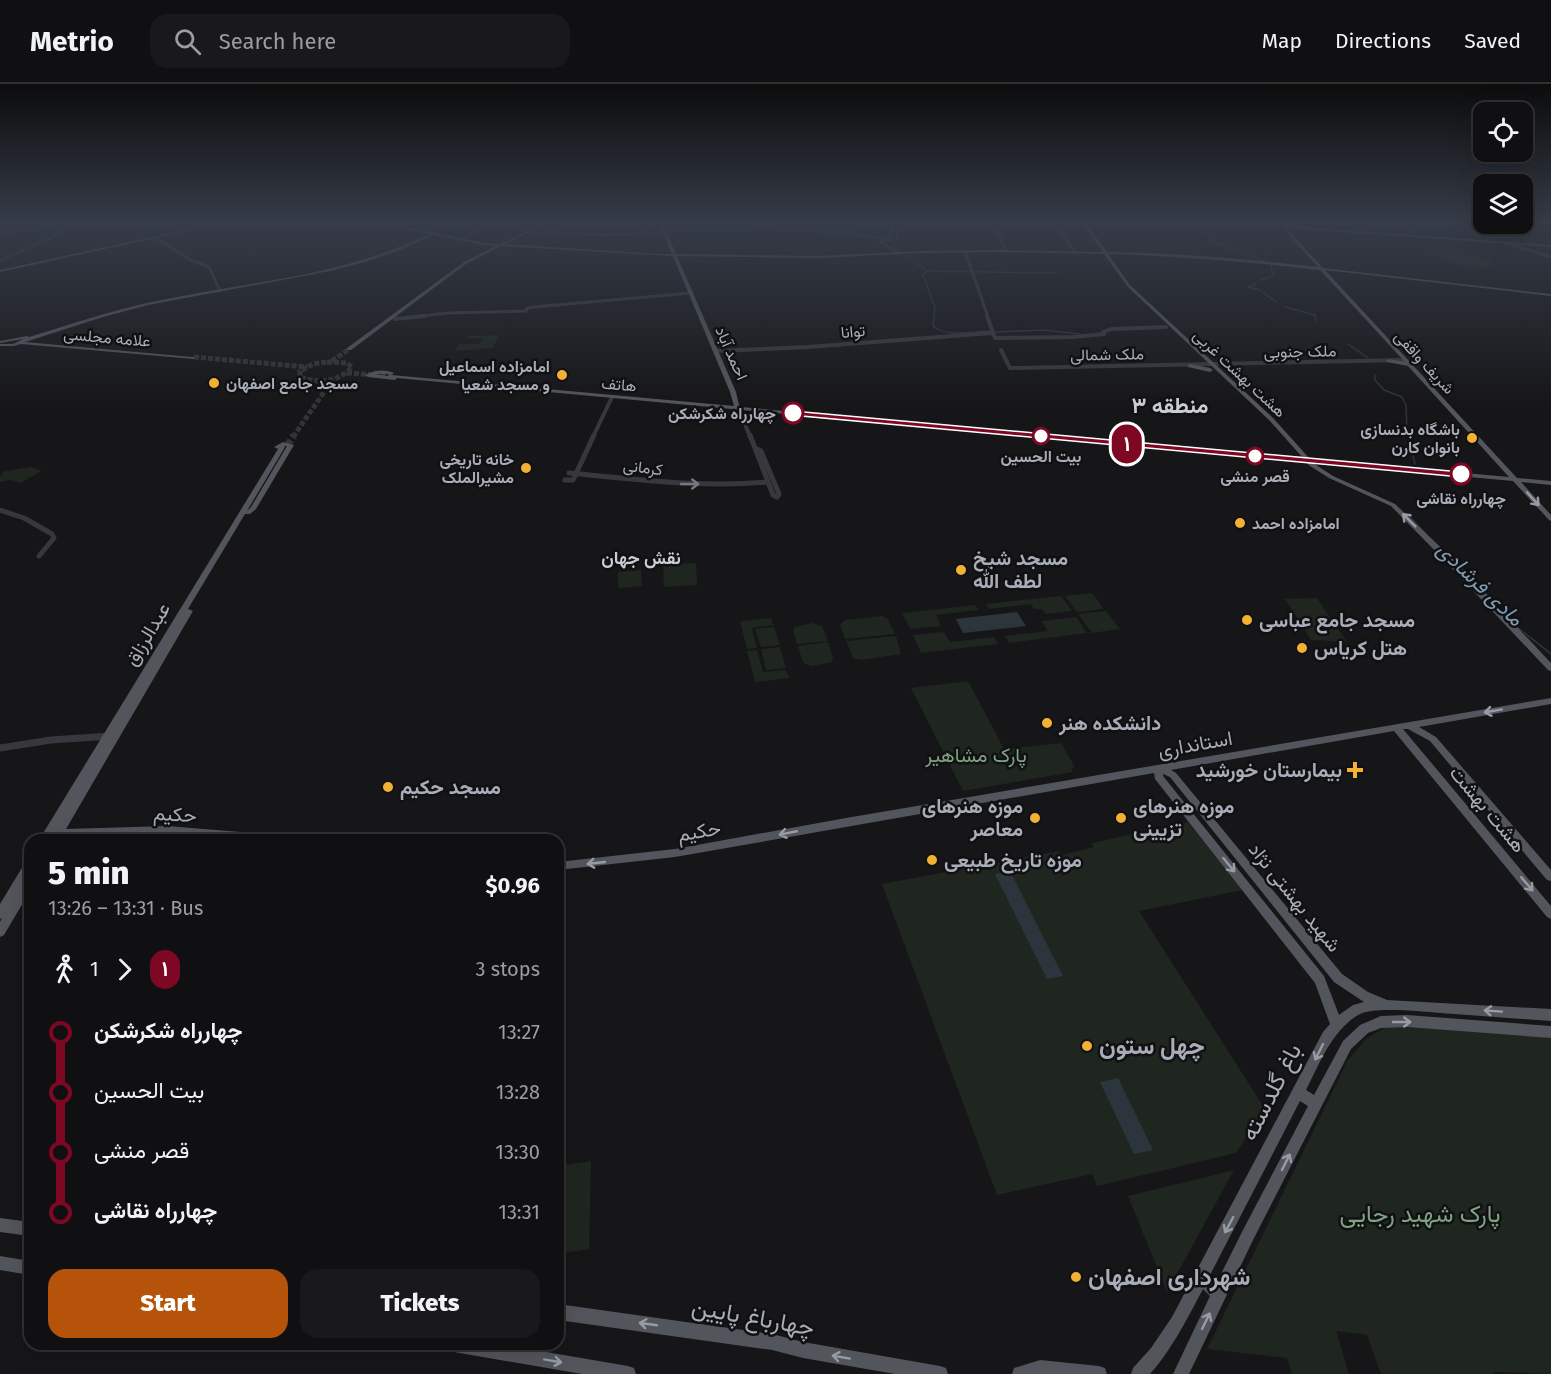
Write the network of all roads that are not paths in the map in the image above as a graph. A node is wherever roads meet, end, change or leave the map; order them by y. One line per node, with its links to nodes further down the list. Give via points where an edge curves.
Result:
1 (215, 283): 12 (street)
2 (259, 283): 12 (main road)
3 (260, 283): 19 (main road, via 148,304)
4 (441, 283): 15 (main road)
5 (687, 283): 13 (main road, احمد آباد)
6 (687, 283): 23 (main road, احمد آباد)
7 (977, 283): 18 (street)
8 (1121, 283): 17 (main road, هشت بهشت غربی)
9 (1127, 283): 25 (main road, هشت بهشت غربی)
10 (1335, 283): 27 (main road, شریف واقفی)
11 (1434, 283): 14 (main road)
12 (220, 291): 19 (main road, via 147,304)
13 (691, 293): 16 (street, via 532,307 526,311); 23 (main road, احمد آباد)
14 (1551, 296)
15 (404, 309): 16 (main road); 21 (main road); 21 (main road, via 376,324)
16 (395, 319): 21 (main road)
17 (1166, 327): 18 (street, via 1111,329 1104,334 1072,337 995,338); 25 (main road, هشت بهشت غربی)
18 (992, 331): 23 (street, توانا)
19 (23, 341): 20 (main road); 24 (main road, علامه مجلسی)
20 (2, 344)
21 (351, 349)
22 (1001, 350): 29 (street, ملک شمالی, via 1010,368)
23 (716, 351): 36 (main road, احمد آباد)
24 (193, 357)
25 (1203, 361): 28 (main road); 29 (main road); 30 (main road, هشت بهشت غربی)
26 (1389, 361): 27 (main road); 27 (main road); 28 (street, ملک جنوبی)
27 (1406, 361): 45 (main road, شریف واقفی)
28 (1224, 365): 30 (street, ملک جنوبی); 31 (main road)
29 (1190, 366): 30 (main road)
30 (1211, 368): 31 (main road, هشت بهشت غربی); 43 (main road, هشت بهشت غربی)
31 (1218, 371): 43 (main road, هشت بهشت غربی, via 1271,419)
32 (391, 375): 33 (main road, هاتف); 33 (main road, via 374,374); 34 (main road, هاتف)
33 (482, 384): 34 (main road, هاتف)
34 (497, 385): 35 (main road, هاتف)
35 (612, 397): 37 (main road, هاتف); 46 (street)
36 (735, 398): 37 (main road); 38 (main road, احمد آباد); 39 (main road)
37 (715, 406): 38 (main road, هاتف); 40 (main road)
38 (739, 408): 39 (main road, هاتف); 40 (street)
39 (758, 410): 40 (main road); 43 (main road, هاتف, via 1288,459)
40 (742, 415): 42 (street)
41 (285, 446): 61 (main road, عبدالرزاق)
42 (757, 449): 52 (street); 52 (street, via 780,494 777,497)
43 (1301, 455): 44 (main road); 44 (main road); 49 (main road)
44 (1326, 462): 47 (main road); 49 (main road, via 1324,468)
45 (1507, 471): 48 (main road); 50 (main road, شریف واقفی); 51 (main road)
46 (572, 474): 46 (street, via 573,480 565,480); 52 (street, کرمانی, one-way to 52, via 672,483)
47 (1480, 476): 48 (main road); 50 (main road)
48 (1498, 476): 50 (main road)
49 (1331, 477): 57 (main road, one-way to 49, via 1393,505)
50 (1514, 478): 51 (main road); 53 (main road); 55 (main road, شریف واقفی, one-way to 55)
51 (1526, 478): 53 (main road)
52 (766, 482)
53 (1551, 482)
54 (0, 510): 56 (street, via 41,526 54,538)
55 (1551, 519)
56 (39, 556)
57 (1551, 668)
58 (1551, 701): 59 (main road, استانداری, one-way to 59)
59 (1410, 725): 60 (main road, استانداری); 62 (main road, هشت بهشت)
60 (1397, 728): 63 (main road, هشت بهشت); 65 (main road, استانداری)
61 (112, 736): 64 (street); 67 (main road, عبدالرزاق)
62 (1433, 740): 63 (main road, via 1413,732 1408,735); 72 (main road, هشت بهشت)
63 (1409, 742): 75 (main road, هشت بهشت, one-way to 75)
64 (0, 748)
65 (1159, 768): 66 (main road, استانداری); 77 (main road, شهید بهشتی نژاد, via 1173,775 1338,978); 79 (main road, شهید بهشتی نژاد, one-way to 79, via 1158,777 1320,980)
66 (846, 822): 70 (main road, حکیم, one-way to 70, via 669,854)
67 (53, 834)
68 (101, 834): 69 (main road, حکیم, via 167,830)
69 (216, 834)
70 (564, 865)
71 (24, 874): 74 (main road)
72 (1551, 877)
73 (24, 891): 76 (main road)
74 (0, 914)
75 (1551, 914)
76 (0, 932)
77 (1386, 1005): 78 (main road, باغ گلدسته, one-way to 77); 79 (main road, باغ گلدسته, via 1357,1009)
78 (1551, 1015)
79 (1337, 1026): 81 (main road, باغ گلدسته, one-way to 81, via 1327,1036)
80 (1551, 1032): 82 (main road, one-way to 80, via 1347,1045 1373,1024 1407,1021)
81 (1298, 1092): 82 (main road); 87 (main road, باغ گلدسته, one-way to 87)
82 (1316, 1104): 88 (main road, one-way to 82)
83 (0, 1225): 84 (main road)
84 (24, 1228)
85 (0, 1263): 86 (main road)
86 (24, 1267)
87 (1201, 1277): 88 (main road); 97 (main road, باغ گلدسته, via 1157,1354)
88 (1219, 1294): 98 (main road, one-way to 88)
89 (564, 1313): 91 (main road, چهارباغ پایین, one-way to 89, via 772,1342)
90 (489, 1350): 93 (main road, one-way to 93)
91 (873, 1368): 94 (main road, چهارباغ پایین)
92 (1045, 1372): 95 (main road); 96 (main road)
93 (628, 1374)
94 (940, 1374)
95 (1020, 1374)
96 (1099, 1374)
97 (1139, 1374)
98 (1181, 1374)

